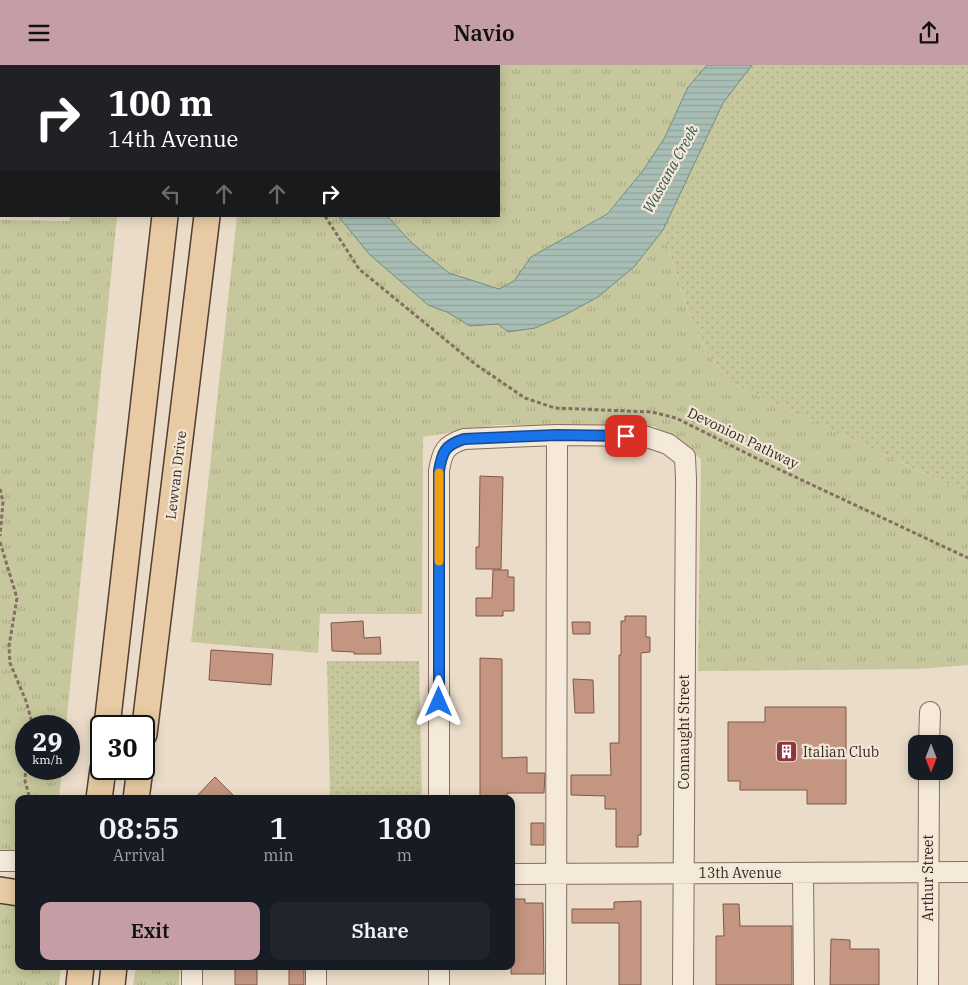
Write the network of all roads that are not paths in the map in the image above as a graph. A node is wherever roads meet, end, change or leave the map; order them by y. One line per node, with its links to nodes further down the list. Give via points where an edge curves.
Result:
1 (165, 217): 5 (main road)
2 (207, 217): 6 (main road, Lewvan Drive)
3 (557, 435): 13 (street, Connaught Street, via 464,439 450,443 442,452 439,471); 18 (street); 19 (street, Connaught Street, via 644,436 668,443 684,457)
4 (930, 711): 7 (street)
5 (108, 715)
6 (146, 715)
7 (929, 735)
8 (102, 780): 11 (main road)
9 (139, 780): 12 (main road)
10 (929, 780): 16 (street, Arthur Street)
11 (100, 795)
12 (137, 795)
13 (439, 795)
14 (0, 861): 15 (street)
15 (15, 861)
16 (928, 872): 17 (street, 13th Avenue); 20 (street, 13th Avenue); 37 (street, Arthur Street)
17 (968, 872)
18 (555, 873): 19 (street, 13th Avenue); 21 (street, 13th Avenue); 34 (street)
19 (683, 873): 20 (street, 13th Avenue); 35 (street, Connaught Street)
20 (803, 873): 36 (street)
21 (515, 874)
22 (0, 884): 23 (street)
23 (15, 884)
24 (0, 890): 25 (main road)
25 (15, 892)
26 (114, 970): 30 (main road)
27 (192, 970): 31 (street)
28 (316, 970): 32 (street)
29 (439, 970): 33 (street)
30 (112, 985)
31 (192, 985)
32 (316, 985)
33 (439, 985)
34 (556, 985)
35 (683, 985)
36 (804, 985)
37 (928, 985)

